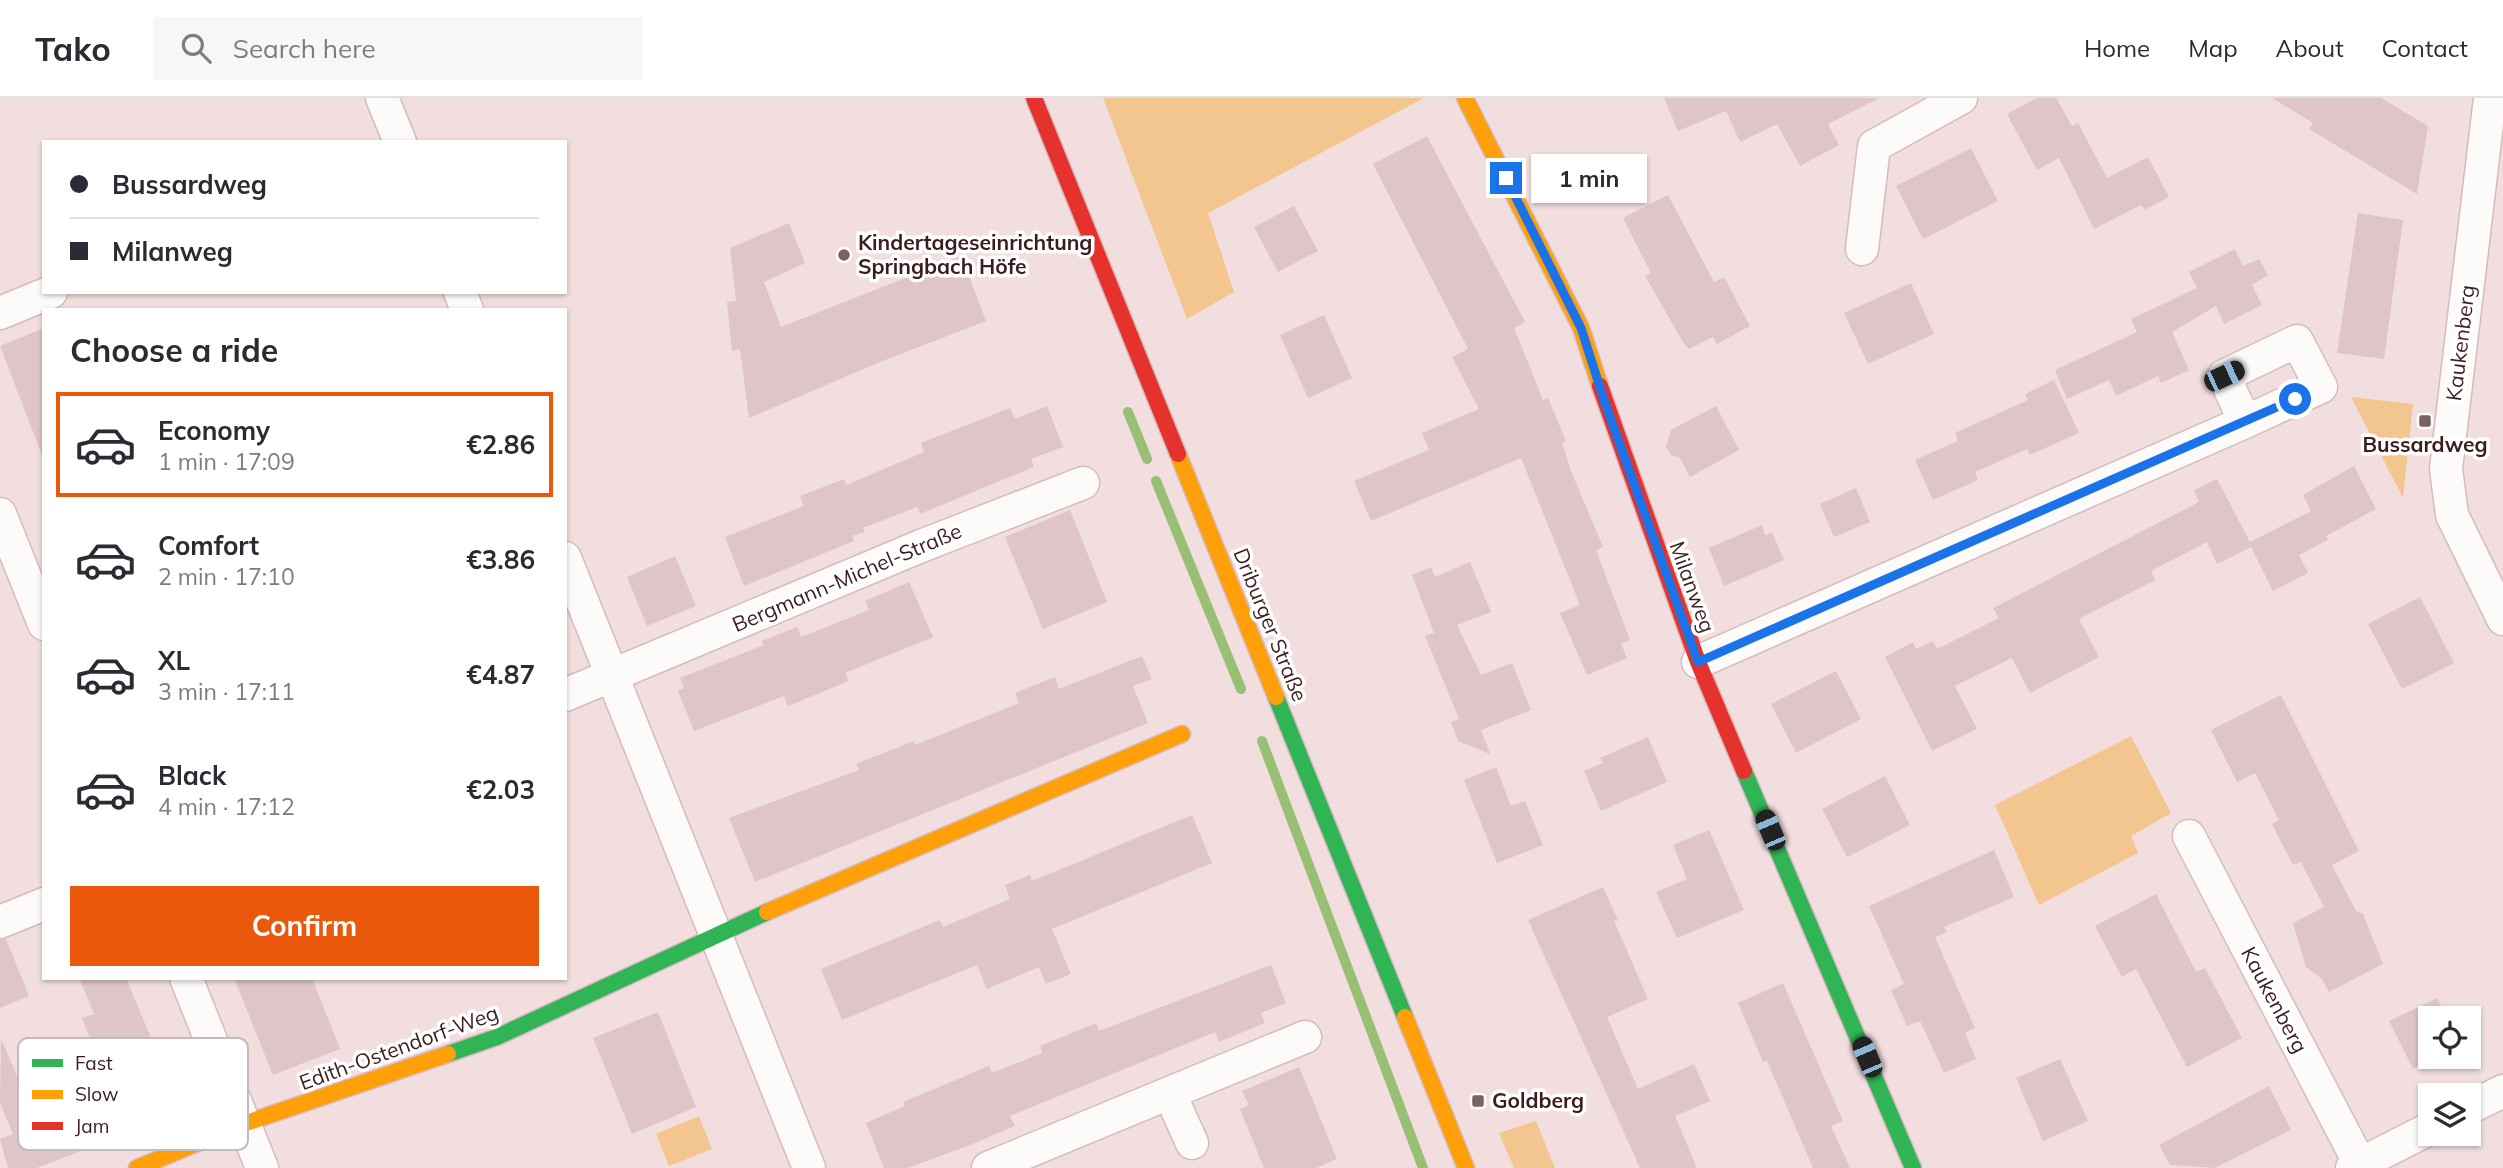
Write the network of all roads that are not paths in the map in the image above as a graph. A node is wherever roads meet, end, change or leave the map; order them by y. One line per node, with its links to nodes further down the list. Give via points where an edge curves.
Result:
1 (382, 98): 6 (street)
2 (1034, 98): 40 (street, Driburger Straße)
3 (1465, 98): 16 (street, Milanweg, via 1581,328)
4 (1961, 98): 7 (street, via 1874,146)
5 (2490, 98): 15 (street, Kaukenberg, via 2446,469 2452,515)
6 (399, 140)
7 (1862, 249)
8 (46, 294): 9 (street)
9 (0, 313)
10 (2245, 422): 16 (street)
11 (1083, 483): 17 (street, Bergmann-Michel-Straße, via 921,546)
12 (0, 514): 14 (street)
13 (567, 563): 17 (street)
14 (40, 604)
15 (2503, 619)
16 (1698, 662): 41 (street, Milanweg)
17 (613, 677): 18 (street, Bergmann-Michel-Straße); 23 (street)
18 (567, 694)
19 (1182, 734): 23 (street)
20 (2189, 836): 35 (street, Kaukenberg)
21 (42, 905): 22 (street)
22 (0, 922)
23 (716, 934): 30 (street, Edith-Ostendorf-Weg, via 461,1052); 38 (street)
24 (187, 980): 26 (street)
25 (1305, 1037): 28 (street)
26 (211, 1038)
27 (2503, 1091): 29 (street)
28 (1170, 1094): 33 (street); 39 (street)
29 (2481, 1102)
30 (248, 1122)
31 (248, 1129): 37 (street)
32 (2418, 1135): 35 (street, Kaukenberg)
33 (1192, 1143)
34 (181, 1150): 36 (street, Edith-Ostendorf-Weg)
35 (2356, 1166)
36 (137, 1168)
37 (261, 1168)
38 (809, 1168)
39 (988, 1168)
40 (1466, 1168)
41 (1913, 1168)

